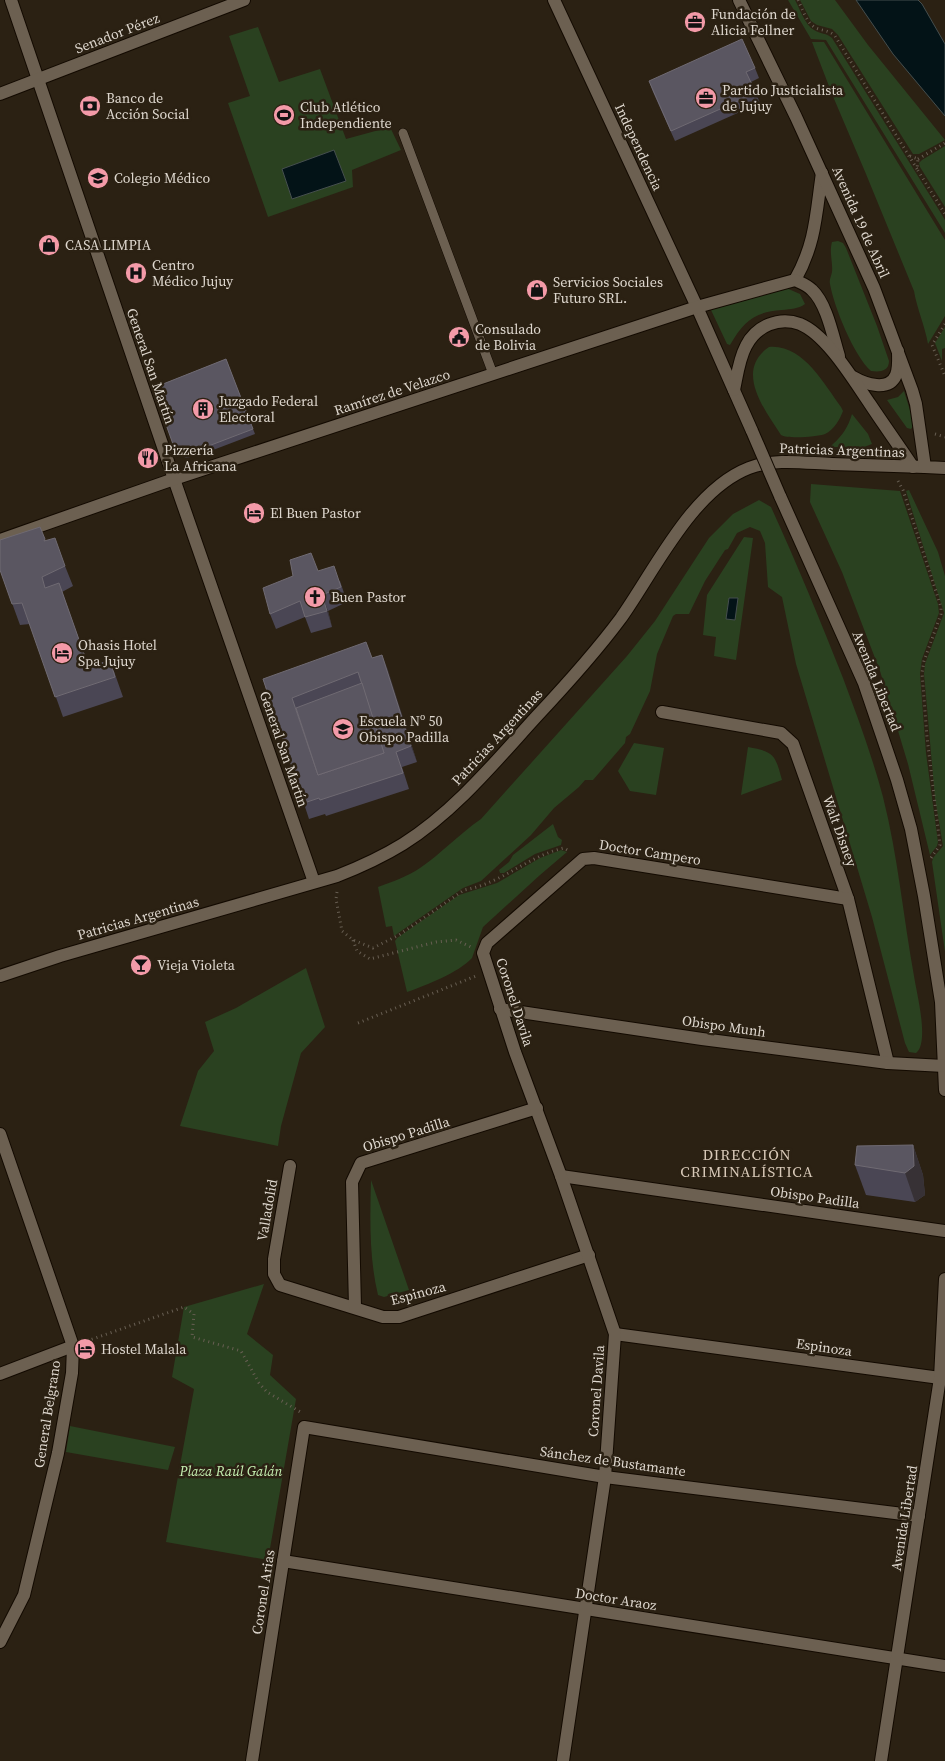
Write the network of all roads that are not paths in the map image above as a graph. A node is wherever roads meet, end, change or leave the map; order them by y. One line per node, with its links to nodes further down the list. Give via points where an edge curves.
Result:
1 (11, 0): 5 (street, General San Martín)
2 (244, 0): 5 (street, Senador Pérez)
3 (554, 0): 10 (street, Independencia)
4 (739, 0): 8 (street, Avenida 19 de Abril)
5 (38, 79): 6 (street, Senador Pérez); 18 (street, General San Martín)
6 (0, 94)
7 (403, 133): 13 (lane)
8 (822, 173): 9 (street, via 814,233); 11 (street, Avenida 19 de Abril)
9 (795, 280): 10 (street, Ramírez de Velazco); 12 (street, via 813,290 821,302)
10 (697, 307): 13 (street, Ramírez de Velazco); 15 (street, Avenida Libertad)
11 (898, 350): 14 (street, via 896,373 892,380 884,384 869,384); 16 (street, Avenida 19 de Abril, via 916,404)
12 (840, 360): 14 (street); 15 (street, via 801,324 777,321 759,330 746,344)
13 (493, 374): 18 (street, Ramírez de Velazco)
14 (851, 376): 16 (street)
15 (734, 390): 27 (street, Avenida Libertad, bridge, via 864,683 897,780 924,896 941,1002)
16 (919, 467): 17 (street, Patricias Argentinas); 21 (street, Patricias Argentinas, via 775,462 748,468 728,478 681,525 602,643 487,771 433,822 405,842 338,876)
17 (945, 468)
18 (174, 479): 19 (street, Ramírez de Velazco); 21 (street, General San Martín)
19 (0, 540)
20 (662, 712): 22 (street, Walt Disney, via 782,733 792,744)
21 (314, 882): 24 (street, Patricias Argentinas)
22 (848, 899): 23 (street, Doctor Campero, via 584,859 487,943); 26 (street, Walt Disney)
23 (483, 953): 25 (street, Coronel Davila)
24 (0, 976)
25 (500, 1008): 26 (street, Obispo Munh); 29 (street, Coronel Davila)
26 (888, 1062): 27 (street, Obispo Munh)
27 (944, 1066): 28 (street, Avenida Libertad)
28 (945, 1090)
29 (536, 1108): 32 (street, Coronel Davila); 37 (street, Obispo Padilla, via 361,1164 352,1182)
30 (0, 1134): 39 (street, General Belgrano)
31 (290, 1166): 35 (street, Valladolid)
32 (561, 1176): 33 (street, Obispo Padilla); 34 (street, Coronel Davila)
33 (945, 1231)
34 (589, 1255): 37 (street, Espinoza, via 399,1317 383,1317); 38 (street, Coronel Davila)
35 (274, 1259): 37 (street, Espinoza, via 274,1274 280,1285)
36 (945, 1279): 41 (street, Avenida Libertad)
37 (355, 1307)
38 (615, 1334): 41 (street, Espinoza); 43 (street, Coronel Davila)
39 (72, 1346): 40 (street); 47 (street, General Belgrano, via 72,1372 58,1453 24,1595)
40 (0, 1374)
41 (940, 1378): 44 (street, Avenida Libertad)
42 (306, 1422): 43 (street, Sánchez de Bustamante); 45 (street, Coronel Arias)
43 (605, 1477): 44 (street, Sánchez de Bustamante); 46 (street, Coronel Davila)
44 (919, 1516): 48 (street, Avenida Libertad)
45 (283, 1561): 46 (street, Doctor Araoz); 50 (street, Coronel Arias)
46 (586, 1609): 48 (street, Doctor Araoz); 51 (street, Coronel Davila)
47 (0, 1642)
48 (898, 1658): 49 (street, Doctor Araoz); 52 (street, Avenida Libertad)
49 (945, 1666)
50 (252, 1761)
51 (563, 1761)
52 (881, 1761)

